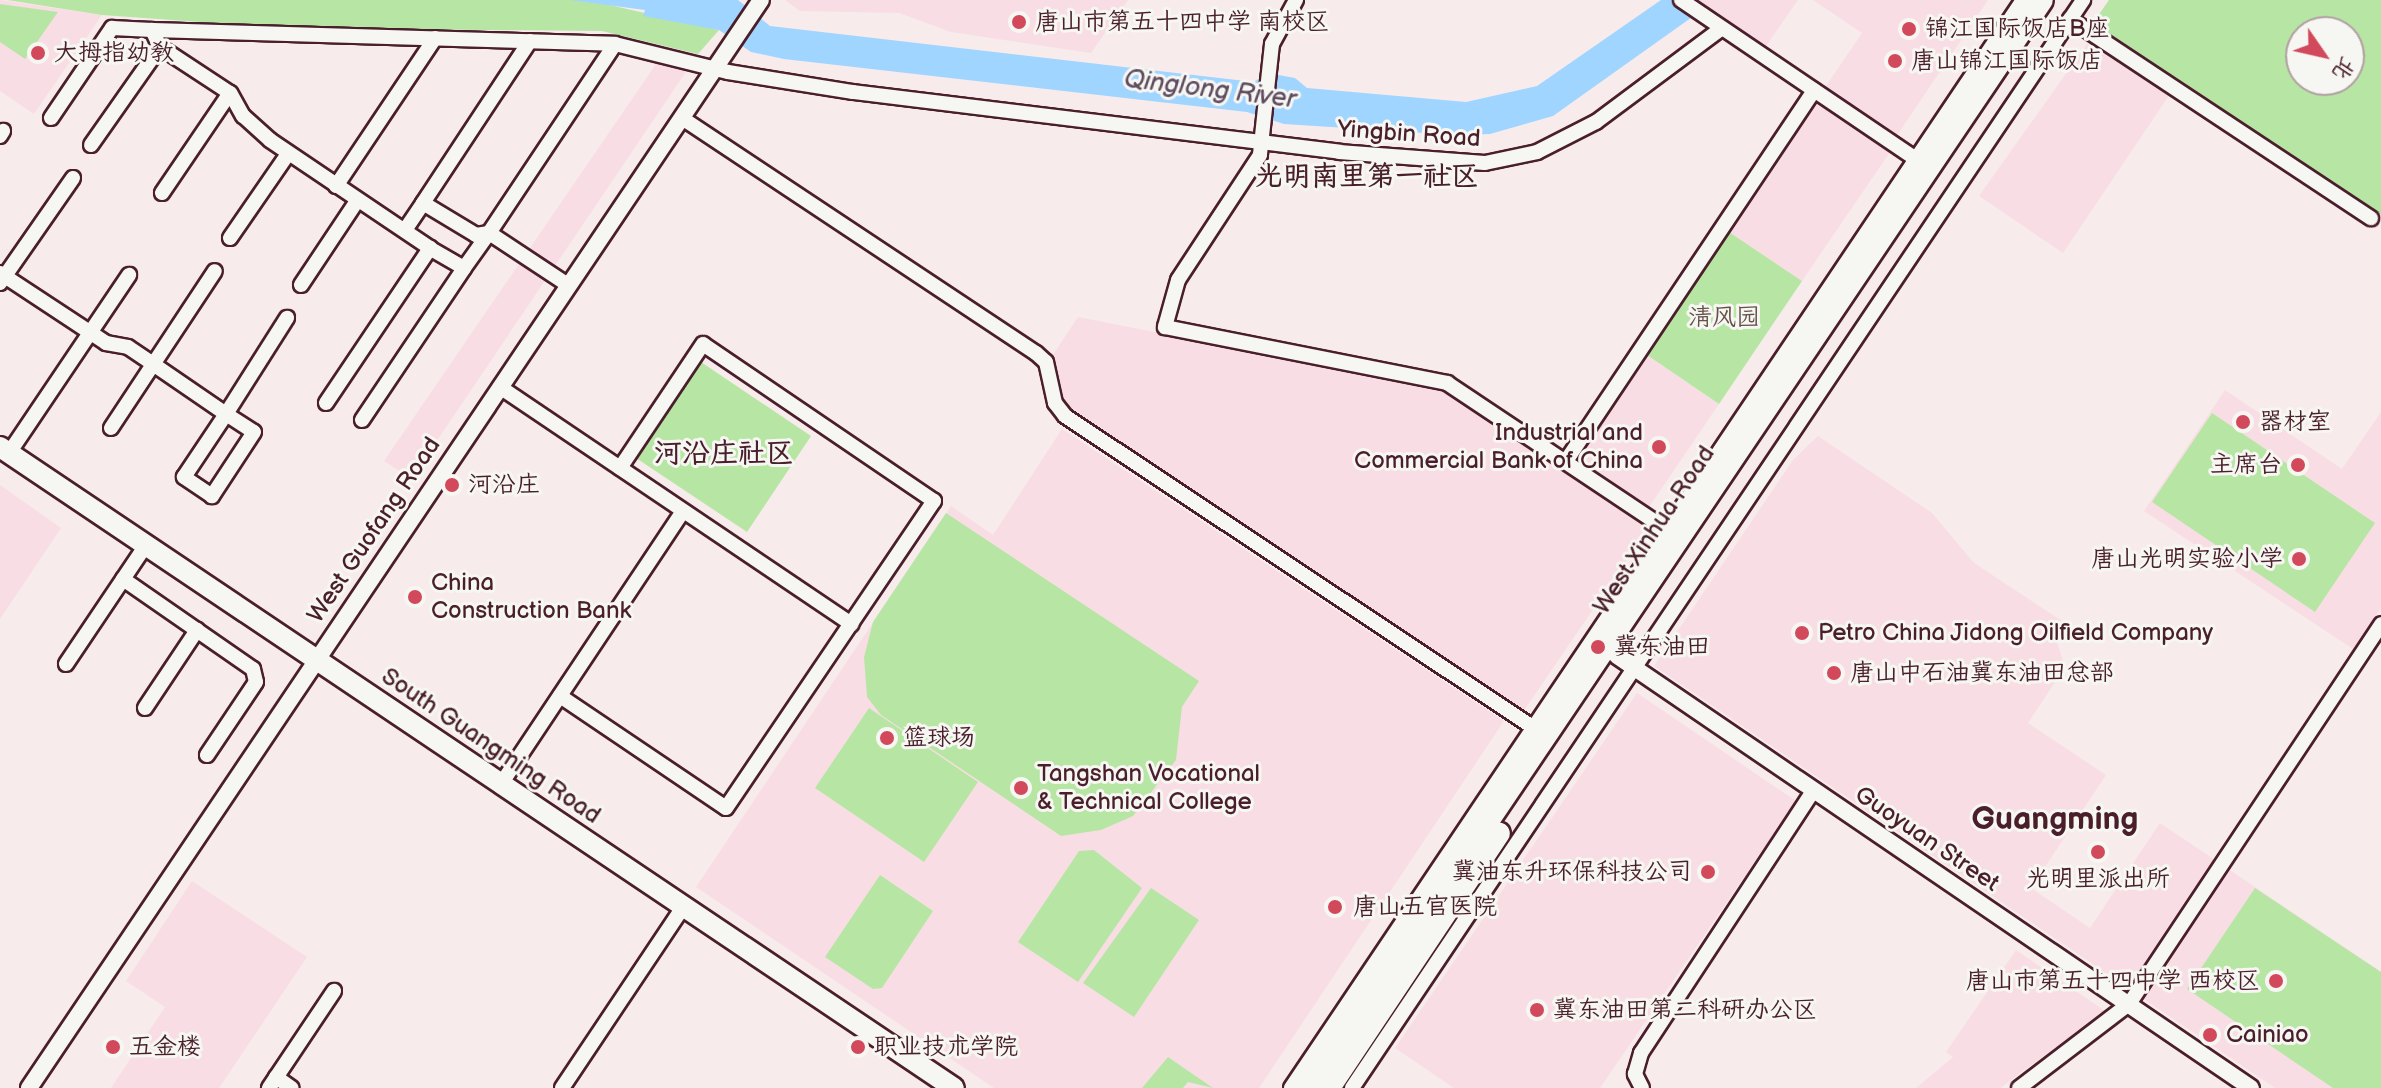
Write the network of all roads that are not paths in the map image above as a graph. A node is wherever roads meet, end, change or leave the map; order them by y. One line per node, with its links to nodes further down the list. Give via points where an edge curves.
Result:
1 (761, 0): 14 (street, West Guofang Road)
2 (1296, 0): 19 (street, via 1277,28)
3 (1681, 0): 8 (street)
4 (2023, 0): 22 (street, West Xinhua Road)
5 (2042, 0): 75 (main road, West Xinhua Road)
6 (2083, 0): 7 (street, West Xinhua Road)
7 (2064, 9): 28 (street); 58 (main road, West Xinhua Road)
8 (1716, 24): 15 (street); 19 (street, Yingbin Road, via 1596,122 1512,160 1485,163 1354,154)
9 (152, 30): 10 (street, Yingbin Road); 13 (street); 17 (street, Yingbin Road, via 112,28)
10 (435, 38): 11 (street, Yingbin Road); 24 (street)
11 (530, 41): 12 (street, Yingbin Road); 27 (street)
12 (615, 44): 14 (street, Yingbin Road); 30 (street)
13 (160, 47): 16 (street); 20 (street)
14 (723, 65): 18 (street, West Guofang Road); 19 (street, Yingbin Road, via 853,92)
15 (1814, 90): 22 (street); 48 (street)
16 (230, 93): 21 (street, via 243,116); 25 (street)
17 (51, 118)
18 (682, 118): 38 (street, West Guofang Road); 62 (street, via 1036,353 1046,362 1055,403 1065,416)
19 (1266, 134): 48 (street, via 1178,280 1165,327 1447,383)
20 (91, 145)
21 (288, 154): 24 (street); 31 (street)
22 (1916, 159): 51 (street, West Xinhua Road)
23 (73, 178): 36 (street)
24 (336, 186): 26 (street)
25 (162, 193)
26 (357, 201): 29 (street); 37 (street)
27 (423, 203): 29 (street); 30 (street, via 476,235)
28 (2371, 218)
29 (405, 230): 32 (street)
30 (489, 233): 33 (street); 38 (street)
31 (230, 238)
32 (430, 248): 33 (street); 43 (street)
33 (464, 268): 45 (street)
34 (215, 271): 41 (street)
35 (129, 275): 40 (street)
36 (2, 278): 40 (street)
37 (301, 285)
38 (568, 285): 42 (street, West Guofang Road)
39 (287, 318): 44 (street)
40 (90, 332): 41 (street); 47 (street)
41 (153, 364): 44 (street); 46 (street)
42 (500, 387): 49 (street); 57 (street, West Guofang Road)
43 (326, 403)
44 (226, 414): 44 (street, via 184,477 212,496 254,432)
45 (362, 420)
46 (111, 428)
47 (4, 450): 52 (main road, South Guangming Road)
48 (1566, 461): 51 (street)
49 (620, 468): 50 (street); 54 (street, via 703,344 934,501)
50 (683, 511): 54 (street); 60 (street)
51 (1666, 529): 62 (street, West Xinhua Road)
52 (146, 545): 53 (street); 57 (main road, South Guangming Road)
53 (123, 579): 56 (street); 59 (street)
54 (851, 624): 60 (street, via 726,808)
55 (2381, 624): 68 (street)
56 (197, 630): 61 (street); 63 (street, via 253,669 256,682)
57 (316, 660): 64 (main road, South Guangming Road); 70 (street, West Guofang Road)
58 (1625, 663): 65 (street, Guoyuan Street); 76 (main road, West Xinhua Road); 77 (street, West Xinhua Road)
59 (66, 664)
60 (560, 696): 64 (street)
61 (145, 708)
62 (1534, 728): 74 (street, West Xinhua Road)
63 (207, 755)
64 (501, 784): 66 (main road, South Guangming Road)
65 (1813, 791): 68 (street, Guoyuan Street); 78 (street, via 1641,1053 1635,1074)
66 (684, 906): 72 (street); 73 (main road, South Guangming Road)
67 (334, 991): 69 (street)
68 (2129, 1004): 79 (street); 80 (street, Guoyuan Street)
69 (272, 1083): 71 (street)
70 (29, 1088)
71 (292, 1088)
72 (562, 1088)
73 (954, 1088)
74 (1291, 1088)
75 (1308, 1088)
76 (1329, 1088)
77 (1352, 1088)
78 (1642, 1088)
79 (2019, 1088)
80 (2251, 1088)

